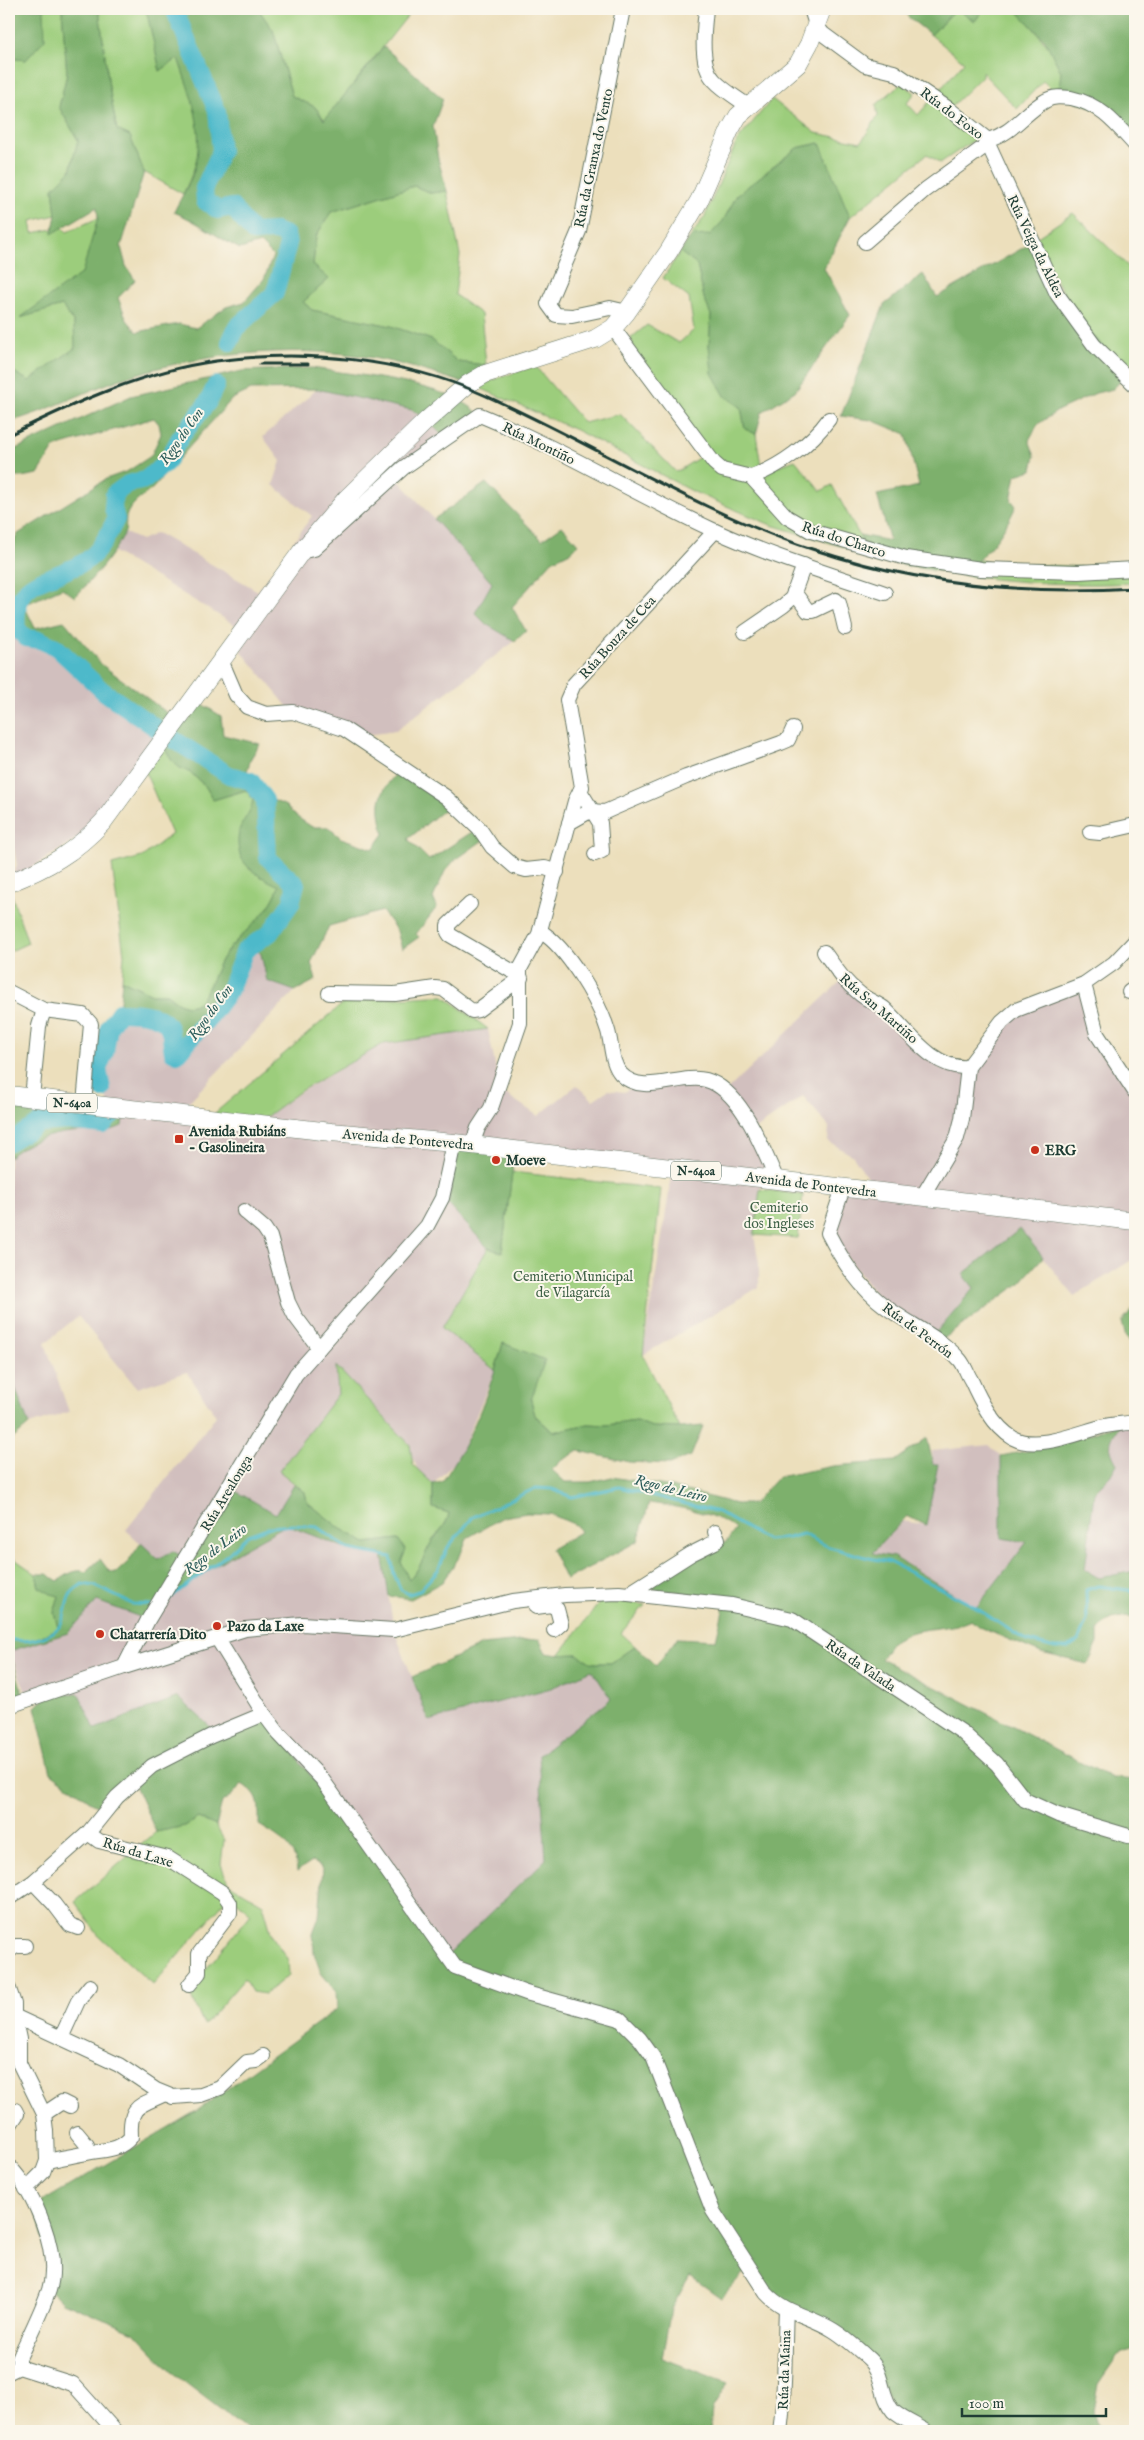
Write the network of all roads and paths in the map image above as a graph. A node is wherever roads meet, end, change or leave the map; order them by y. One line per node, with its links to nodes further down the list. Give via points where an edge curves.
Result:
1 (623, 9): 8 (street, Rúa da Granxa do Vento, via 579,231 548,304 556,315 572,316 610,308)
2 (706, 9): 4 (street, via 705,62 709,73)
3 (816, 14): 4 (main road, via 809,44 798,64); 5 (street, Rúa do Foxo, via 823,34 865,65 894,72 949,108)
4 (748, 106): 8 (main road, via 730,130 700,200 685,226)
5 (988, 142): 6 (street, Rúa do Foxo, via 1001,136 1045,100 1058,96 1086,101 1100,110); 7 (street); 10 (street, Rúa Veiga da Aldea, via 1057,294 1094,345)
6 (1135, 145)
7 (865, 242)
8 (627, 312): 9 (main road)
9 (613, 328): 12 (street, via 714,463 722,470); 14 (main road, via 595,339 485,374 468,384 346,499)
10 (1135, 385)
11 (830, 419): 12 (street, via 820,432 784,460)
12 (750, 477): 16 (street, Rúa do Charco, via 787,517 811,531 906,558 981,569 1078,572)
13 (715, 530): 14 (street, Rúa Montiño, via 480,415 403,468 314,549); 15 (street, Rúa Montiño); 23 (street, Rúa Bouza de Cea, via 574,684 567,700 582,787)
14 (301, 552): 21 (main road)
15 (804, 565): 17 (street); 18 (street, Rúa Montiño)
16 (1135, 569)
17 (794, 592): 19 (street, via 808,611 836,600); 20 (street, via 783,606)
18 (886, 593)
19 (846, 628)
20 (745, 632)
21 (222, 660): 29 (street, via 236,695 247,707 266,714 293,712 344,729 446,798 515,867 526,870 545,868); 30 (main road, via 88,838 64,857)
22 (793, 729): 24 (street, via 788,740 781,743 605,812)
23 (580, 791): 24 (street, Rúa Bouza de Cea); 25 (street, Rúa Bouza de Cea)
24 (590, 811): 25 (street); 28 (street, Rúa Bouza de Cea, via 600,824 602,851)
25 (569, 824): 29 (street, Rúa Bouza de Cea)
26 (1135, 824): 27 (street, via 1100,833)
27 (1090, 832)
28 (595, 854)
29 (557, 872): 32 (street, Rúa Bouza de Cea)
30 (9, 883)
31 (470, 904): 35 (street, via 448,926 450,935)
32 (540, 931): 35 (street, Rúa Bouza de Cea); 48 (street, via 550,937 564,954 588,990 608,1031 617,1069 637,1083 694,1079 707,1080 719,1088 750,1119)
33 (1135, 941): 36 (street, via 1114,963)
34 (824, 952): 40 (street, Rúa San Martiño, via 843,979 859,994 883,1007 939,1062 958,1068)
35 (520, 974): 38 (street, via 478,1010 472,1011 443,989 395,994); 47 (street, Rúa Bouza de Cea, via 520,1023 491,1108)
36 (1084, 984): 40 (street, via 1016,1010 1002,1022); 41 (street, via 1097,1034)
37 (9, 992): 39 (street)
38 (329, 993)
39 (44, 1010): 44 (street, via 39,1026); 45 (street, via 83,1015 91,1024)
40 (968, 1067): 50 (street, via 957,1138)
41 (1130, 1076): 42 (street)
42 (1135, 1092)
43 (9, 1095): 44 (main road, Avenida de Pontevedra / N-640a)
44 (32, 1098): 45 (main road, Avenida de Pontevedra / N-640a)
45 (84, 1104): 46 (main road, Avenida de Pontevedra / N-640a)
46 (454, 1143): 47 (main road, Avenida de Pontevedra / N-640a); 53 (street, Rúa Arealonga, via 442,1198 427,1226)
47 (472, 1145): 48 (main road, Avenida de Pontevedra / N-640a)
48 (777, 1180): 49 (main road, Avenida de Pontevedra / N-640a)
49 (842, 1188): 50 (main road, Avenida de Pontevedra / N-640a); 54 (street, Rúa de Perrón, via 828,1234 841,1258 860,1285 961,1361 995,1422 1014,1438 1035,1443 1074,1436 1103,1426)
50 (922, 1197): 52 (main road, Avenida de Pontevedra / N-640a)
51 (244, 1211): 53 (street, via 270,1237 288,1302)
52 (1135, 1221)
53 (320, 1348): 60 (street, Rúa Arealonga, via 296,1374 148,1620)
54 (1135, 1422)
55 (715, 1532): 56 (street, via 718,1539 715,1542)
56 (628, 1594): 57 (street, Rúa da Valada, via 513,1601); 64 (street, Rúa da Valada, via 732,1604 792,1619 962,1732 997,1764 1026,1800 1058,1815)
57 (460, 1614): 58 (street, Rúa da Valada, via 477,1615 551,1605 558,1610 561,1624); 59 (street, Rúa da Valada, via 394,1630 302,1624 245,1629)
58 (554, 1630)
59 (217, 1638): 60 (street, Rúa da Valada); 62 (street)
60 (124, 1667): 61 (street)
61 (9, 1706)
62 (264, 1714): 63 (street, via 152,1766 117,1797); 86 (street, via 322,1779 455,1967 526,1993 620,2018 640,2039 653,2057 713,2211 766,2293)
63 (88, 1833): 65 (street); 70 (street, Rúa da Laxe, via 99,1841 168,1858 216,1888 230,1903 230,1912 199,1954 199,1974)
64 (1135, 1838)
65 (33, 1882): 66 (street); 67 (street, via 70,1925)
66 (9, 1898)
67 (78, 1928)
68 (25, 1946): 69 (street)
69 (9, 1950)
70 (189, 1985)
71 (90, 1986): 74 (street, via 78,2001)
72 (9, 1989): 73 (street, via 14,2004)
73 (12, 2015): 74 (street); 79 (street, via 19,2040 19,2063)
74 (61, 2038): 76 (street, via 119,2065)
75 (263, 2056): 76 (street, via 260,2060 247,2062 220,2088 201,2095 173,2097)
76 (165, 2094): 82 (street, via 146,2100 133,2113 131,2137 123,2146 105,2152)
77 (70, 2106): 79 (street, via 62,2102)
78 (15, 2110): 80 (street, via 17,2114)
79 (44, 2114): 83 (street)
80 (9, 2126)
81 (77, 2133): 82 (street, via 87,2145)
82 (88, 2152): 83 (street)
83 (47, 2161): 85 (street, via 43,2172)
84 (9, 2166): 85 (street)
85 (26, 2189): 87 (street, via 40,2216 50,2249 51,2270 49,2289)
86 (786, 2309): 89 (street, Rúa da Maina, via 784,2402); 90 (street, via 806,2315 834,2330 871,2360 879,2371 893,2410)
87 (14, 2370): 88 (street, via 73,2384)
88 (115, 2431)
89 (780, 2431)
90 (926, 2431)

